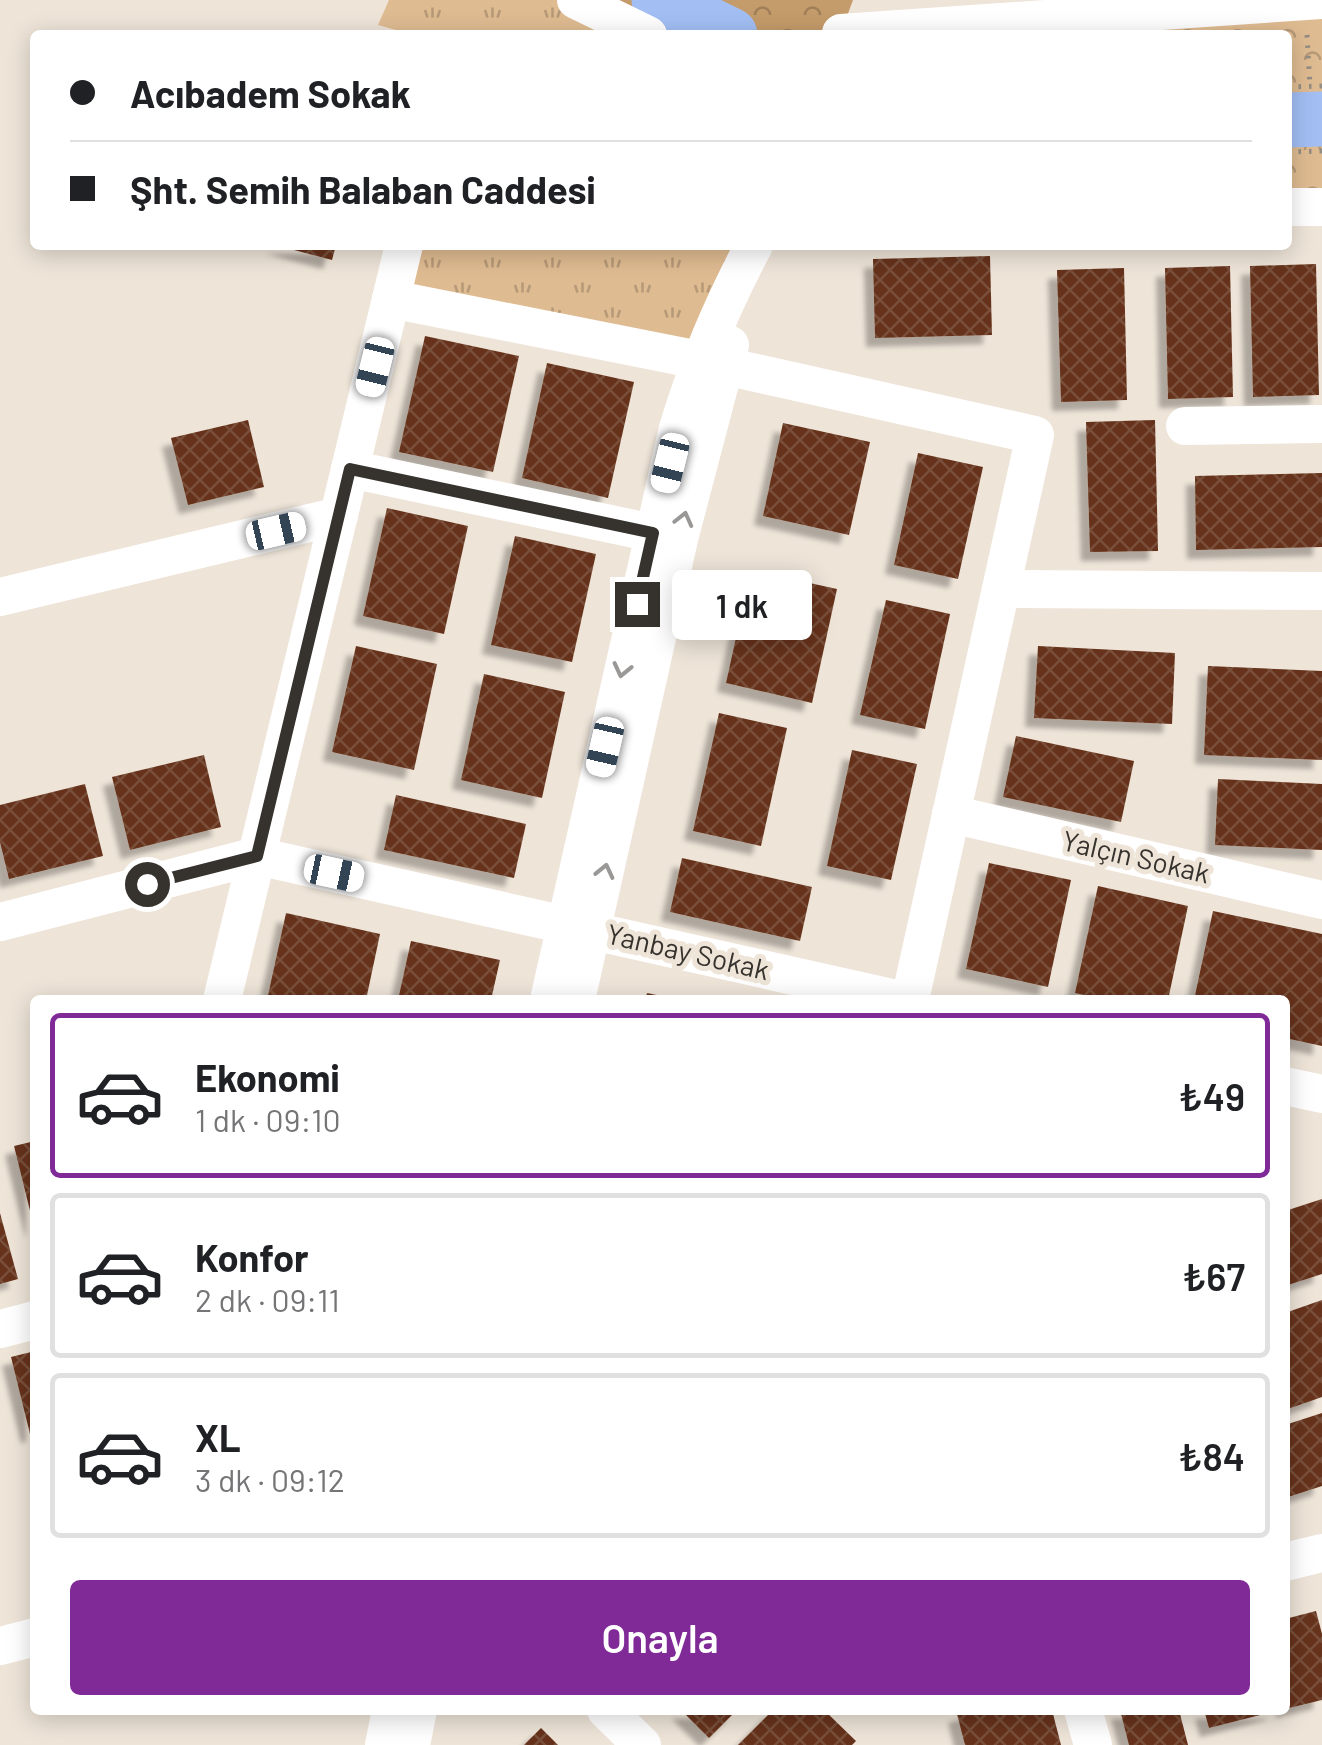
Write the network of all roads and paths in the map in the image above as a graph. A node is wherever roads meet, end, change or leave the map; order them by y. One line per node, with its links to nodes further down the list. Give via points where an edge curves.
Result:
1 (576, 0): 4 (street)
2 (1313, 1): 3 (street); 5 (path)
3 (845, 23)
4 (638, 30)
5 (1310, 86): 6 (path); 7 (path)
6 (1322, 86)
7 (1292, 87)
8 (1322, 151): 9 (path)
9 (1292, 152)
10 (1292, 207): 11 (street)
11 (1322, 207)
12 (403, 250): 14 (street)
13 (753, 250): 15 (street, via 718,314)
14 (391, 299): 15 (street); 18 (street)
15 (712, 363): 20 (street); 21 (street, via 1034,435); 28 (street, one-way to 15, via 679,539)
16 (1322, 424): 17 (street)
17 (1185, 426)
18 (350, 469): 19 (street); 20 (street)
19 (339, 516): 23 (street); 25 (street)
20 (653, 533): 28 (street, one-way to 28)
21 (1000, 589): 22 (street); 24 (street)
22 (1322, 591)
23 (0, 597)
24 (951, 814): 26 (street, Yalçın Sokak); 33 (street)
25 (257, 856): 27 (street); 28 (street, Yanbay Sokak); 29 (street)
26 (1322, 900)
27 (0, 922)
28 (579, 928): 30 (street); 31 (street); 32 (street, Yanbay Sokak)
29 (223, 995)
30 (551, 995)
31 (576, 995)
32 (880, 995)
33 (911, 995)
34 (1290, 1087): 35 (street)
35 (1322, 1094)
36 (30, 1321): 37 (street)
37 (0, 1329)
38 (1322, 1553): 39 (street)
39 (1290, 1561)
40 (30, 1638): 41 (street)
41 (0, 1646)
42 (390, 1715): 46 (street)
43 (417, 1715): 47 (street)
44 (611, 1715): 48 (street)
45 (1084, 1715): 49 (street)
46 (384, 1745)
47 (410, 1745)
48 (642, 1745)
49 (1093, 1745)

